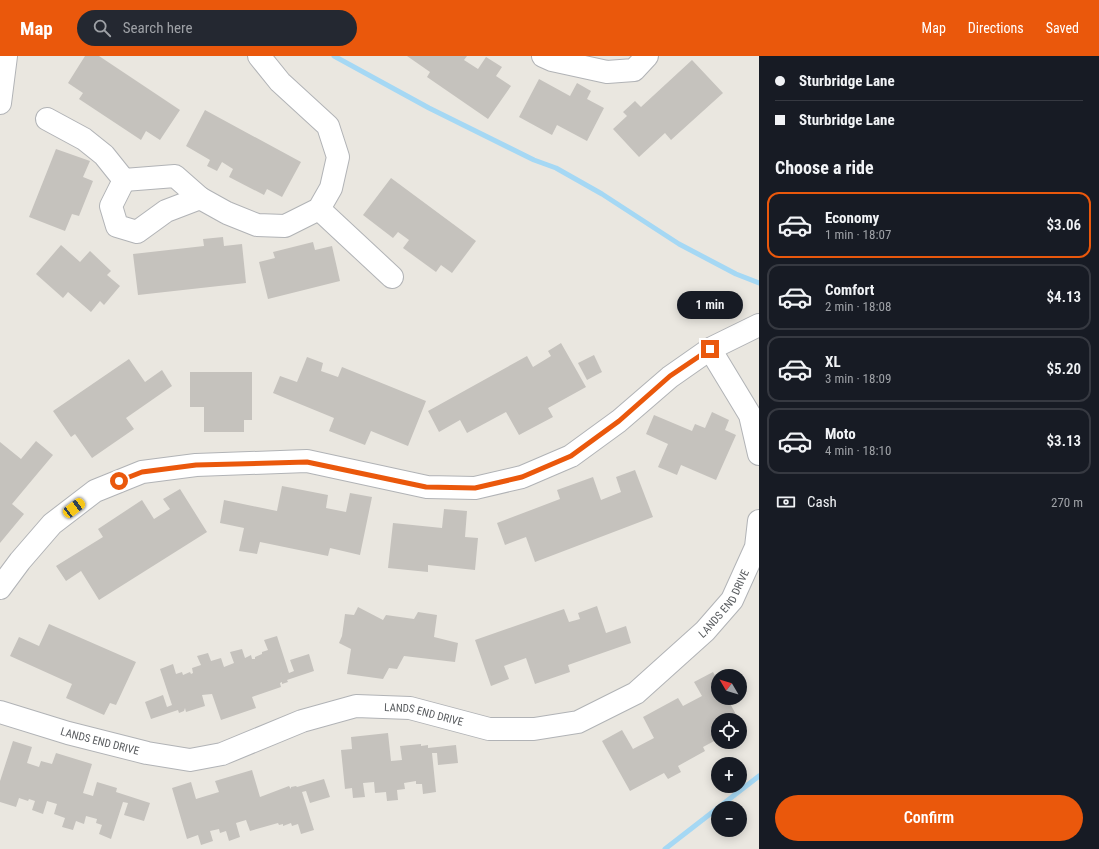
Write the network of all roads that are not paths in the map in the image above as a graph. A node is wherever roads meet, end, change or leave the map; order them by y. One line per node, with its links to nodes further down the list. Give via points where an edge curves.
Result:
1 (6, 56): 5 (street)
2 (259, 56): 9 (street, via 280,82 328,126 338,157 331,188)
3 (543, 56): 4 (street, via 607,72 634,70)
4 (647, 56)
5 (0, 103)
6 (47, 119): 7 (street, via 84,139 104,155)
7 (124, 180): 8 (street, via 176,176); 8 (street, via 111,206 117,226 137,232 166,211)
8 (200, 198): 9 (street, via 257,225 285,226)
9 (319, 209): 10 (street)
10 (392, 277)
11 (759, 325): 12 (street)
12 (710, 349): 13 (street, via 750,415); 15 (street, via 670,376 619,421 571,456 522,477 475,488 426,487 307,462 196,465 142,472 96,491 52,524)
13 (759, 454)
14 (759, 521): 16 (street, LANDS END DRIVE, via 756,547 732,600 705,631 636,693 578,722 534,730 489,730 410,708 356,706 302,721 222,754 190,760 147,753)
15 (0, 588)
16 (0, 712)

